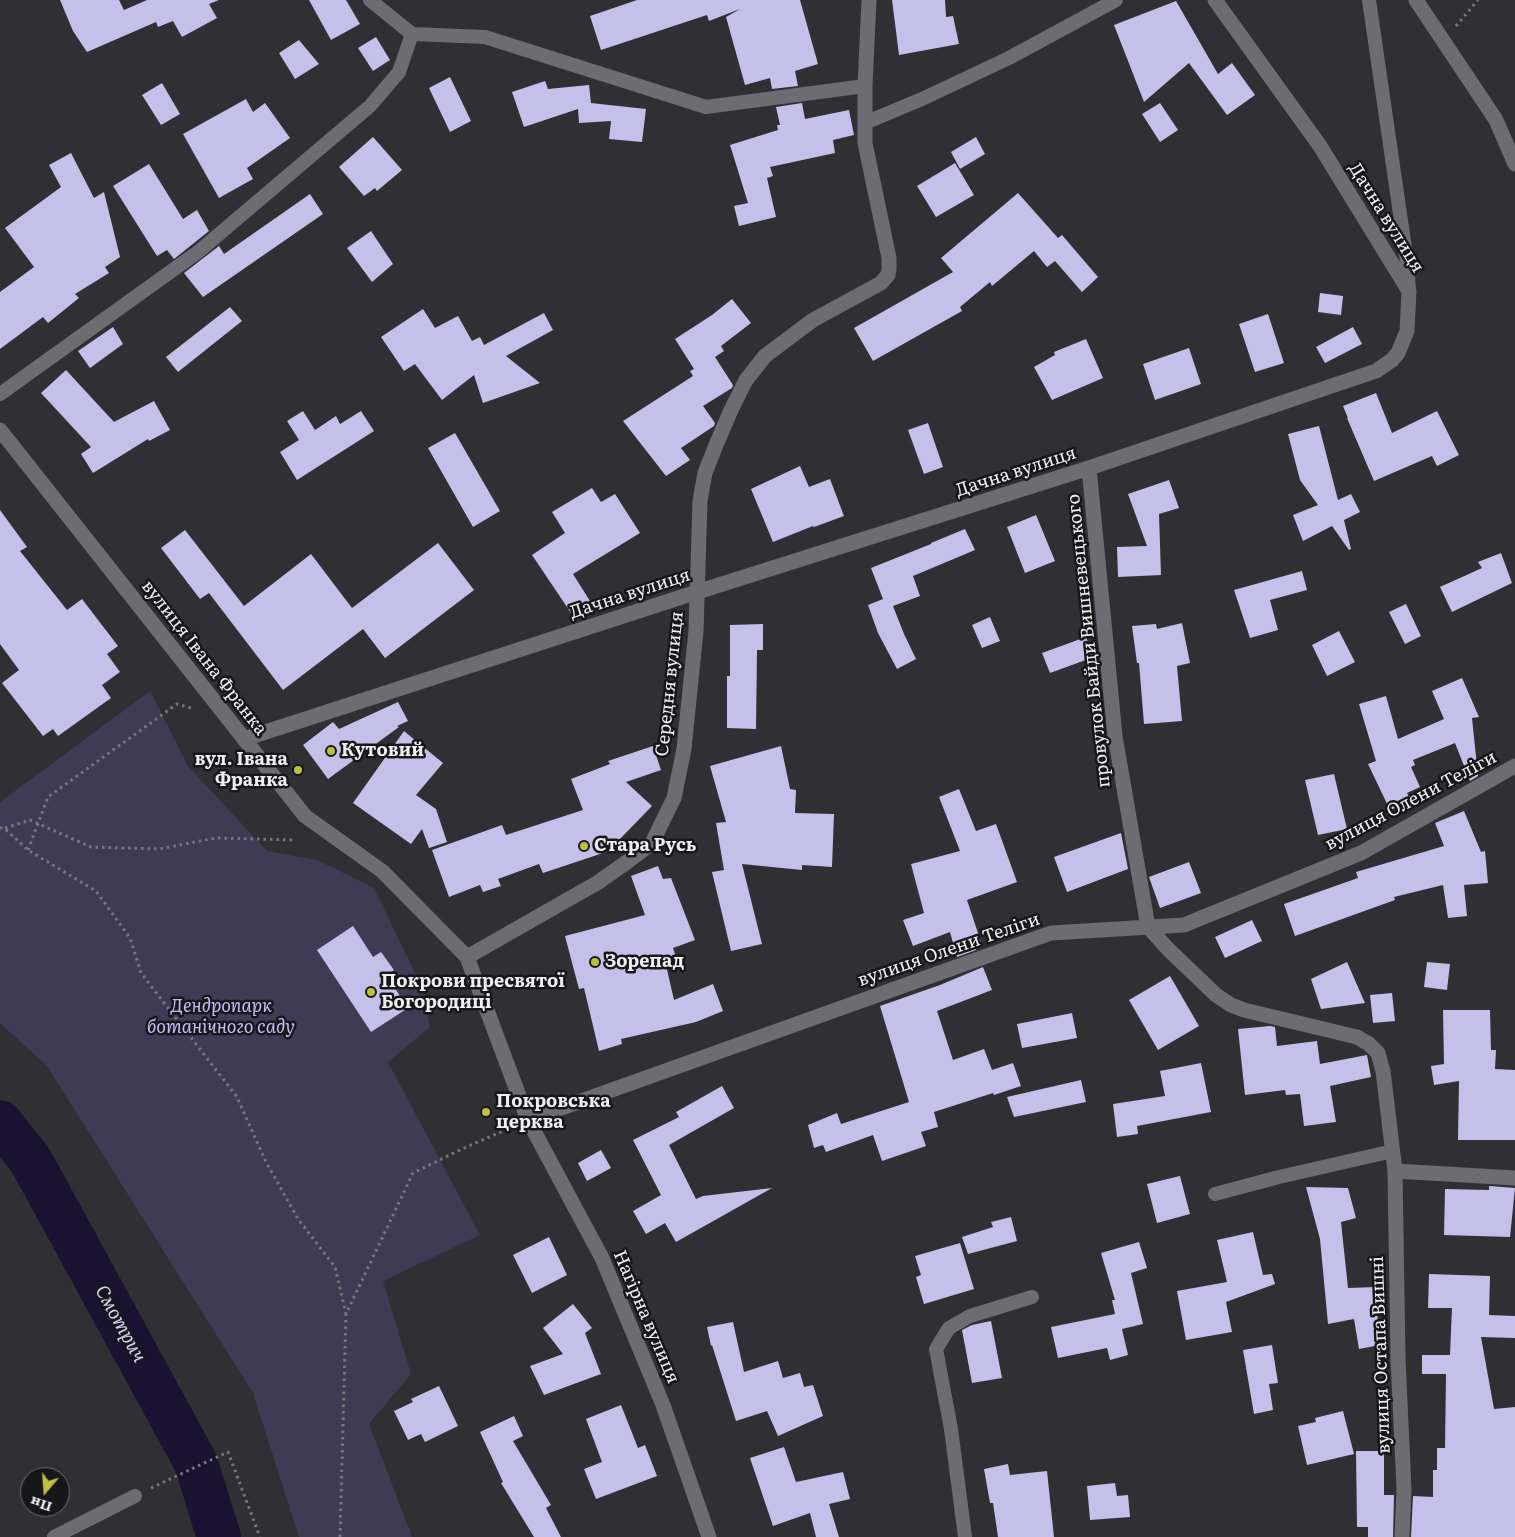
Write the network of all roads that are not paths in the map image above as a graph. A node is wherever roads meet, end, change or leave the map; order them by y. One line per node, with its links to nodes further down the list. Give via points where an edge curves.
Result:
1 (370, 0): 7 (lane)
2 (868, 0): 8 (street, Середня вулиця)
3 (1116, 0): 9 (lane, via 1009,58)
4 (1215, 0): 11 (street, Дачна вулиця, via 1320,146)
5 (1369, 0): 11 (lane)
6 (1416, 0): 10 (street, via 1496,120)
7 (412, 34): 8 (lane, via 485,37 706,107); 12 (lane, via 399,72 370,106 198,252)
8 (865, 86): 9 (street, Середня вулиця)
9 (866, 122): 15 (street, Середня вулиця, via 865,143 889,258 888,275 876,287 813,320 765,356 746,380 730,410 706,473 700,501)
10 (1515, 164)
11 (1409, 291): 14 (street, Дачна вулиця, via 1403,344 1392,360 1376,371)
12 (0, 394)
13 (0, 430): 16 (street, вулиця Івана Франка)
14 (1089, 468): 15 (street, Дачна вулиця); 18 (street, провулок Байди Вишневецького, via 1115,736)
15 (697, 592): 16 (street, Дачна вулиця); 19 (street, Середня вулиця, via 684,749 674,798 652,843 597,883)
16 (244, 739): 19 (street, вулиця Івана Франка, via 305,816 382,871)
17 (1515, 766): 18 (street, вулиця Олени Теліги, via 1361,853 1184,925)
18 (1148, 927): 20 (street, вулиця Олени Теліги, via 1051,933); 21 (street, вулиця Остапа Вишні, via 1210,989 1231,1004 1244,1010 1357,1037 1369,1044 1378,1053 1383,1071)
19 (467, 958): 20 (street, вулиця Івана Франка)
20 (528, 1120): 28 (street, Нагірна вулиця, via 602,1258 663,1405)
21 (1393, 1151): 22 (street, вулиця Остапа Вишні); 24 (lane)
22 (1394, 1171): 23 (street); 30 (street, вулиця Остапа Вишні, via 1404,1489)
23 (1515, 1178)
24 (1215, 1194)
25 (1032, 1297): 29 (lane, via 970,1316 949,1328 936,1349 951,1429)
26 (135, 1496): 27 (lane)
27 (54, 1537)
28 (710, 1537)
29 (965, 1537)
30 (1402, 1537)

